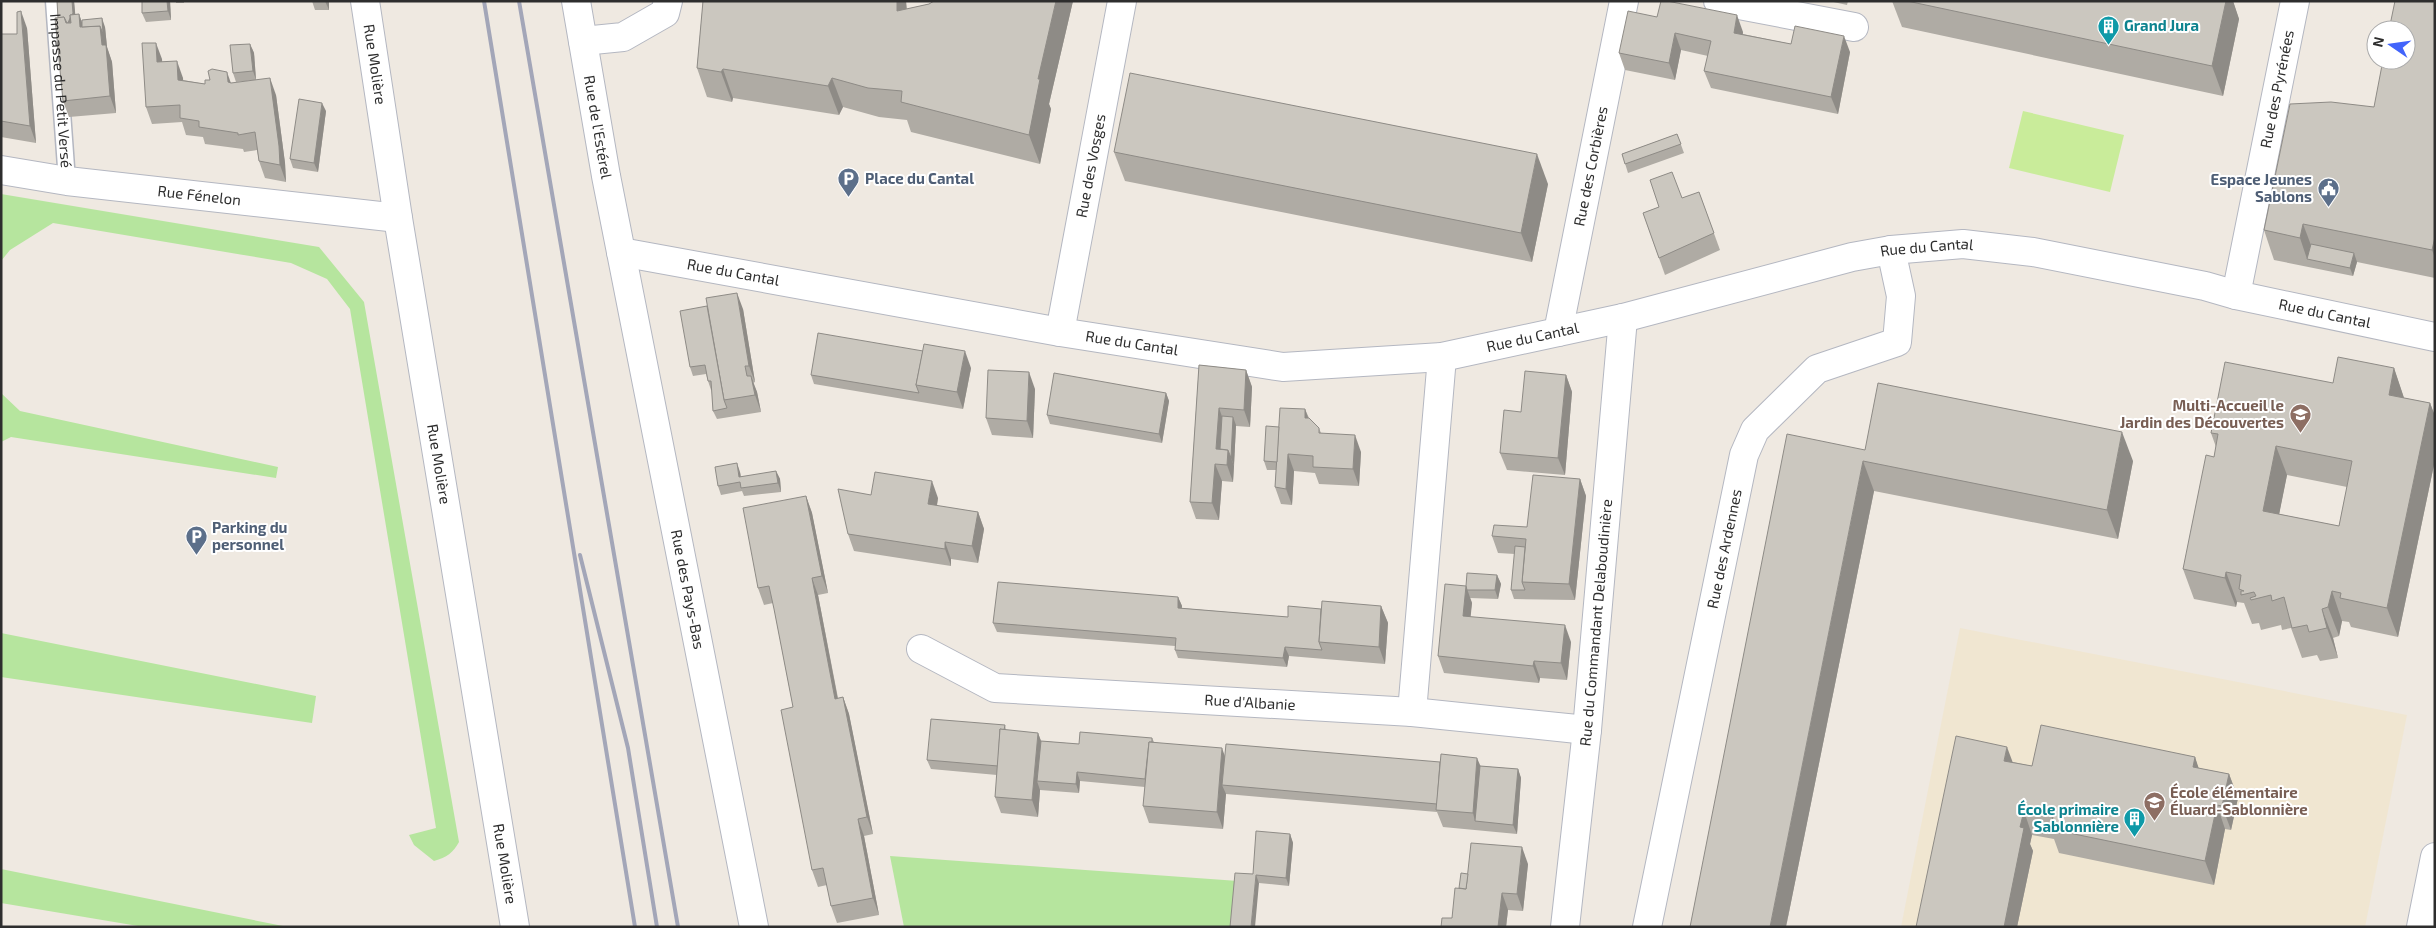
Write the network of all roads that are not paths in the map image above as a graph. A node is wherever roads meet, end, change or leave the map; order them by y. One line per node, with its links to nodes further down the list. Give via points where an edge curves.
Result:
1 (54, 1): 12 (lane, Impasse du Petit Versé)
2 (365, 1): 13 (street, Rue Molière)
3 (576, 1): 10 (street, Rue de l'Estérel)
4 (668, 1): 10 (street, via 665,13 622,37)
5 (1122, 1): 18 (street, Rue des Vosges)
6 (1624, 1): 19 (street, Rue des Corbières)
7 (1718, 1): 9 (street)
8 (2295, 1): 16 (street, Rue des Pyrénées)
9 (1854, 27)
10 (583, 41): 15 (street, Rue de l'Estérel)
11 (1, 170): 12 (street, Rue Fénelon)
12 (67, 181): 13 (street, Rue Fénelon)
13 (398, 218): 26 (street, Rue Molière)
14 (1891, 250): 16 (street, Rue du Cantal, via 1963,244 2033,252); 17 (street, Rue du Cantal, via 1852,257); 29 (street, Rue des Ardennes, via 1901,296 1897,342 1817,369 1755,430 1744,455)
15 (621, 252): 18 (street, Rue du Cantal); 27 (street, Rue des Pays-Bas)
16 (2236, 295): 20 (street, Rue du Cantal)
17 (1622, 318): 19 (street, Rue du Cantal); 24 (street, Rue du Commandant Delaboudinière)
18 (1060, 332): 21 (street, Rue du Cantal, via 1284,367)
19 (1558, 332): 21 (street, Rue du Cantal)
20 (2435, 337)
21 (1442, 357): 23 (street)
22 (921, 649): 23 (street, Rue d'Albanie, via 995,688)
23 (1412, 712): 24 (street, Rue d'Albanie)
24 (1587, 730): 28 (street, Rue du Commandant Delaboudinière)
25 (2435, 857): 30 (street)
26 (515, 927)
27 (754, 927)
28 (1565, 927)
29 (1647, 927)
30 (2421, 927)

